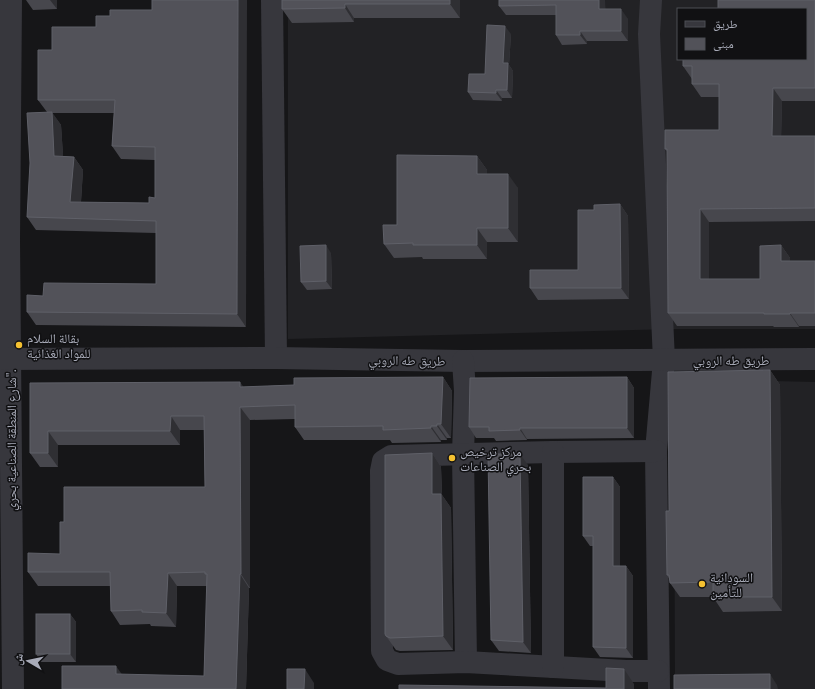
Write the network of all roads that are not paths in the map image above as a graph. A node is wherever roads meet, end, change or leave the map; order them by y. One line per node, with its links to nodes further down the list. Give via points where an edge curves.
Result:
1 (10, 0): 5 (street, شارع المنطقة الصناعية بحري".)
2 (272, 0): 4 (street)
3 (651, 0): 7 (street, via 649,34)
4 (276, 358): 5 (street, طريق طه الروبي); 8 (street, طريق طه الروبي)
5 (6, 359): 15 (street, شارع المنطقة الصناعية بحري".)
6 (815, 359): 7 (street, طريق طه الروبي)
7 (664, 360): 8 (street, طريق طه الروبي); 9 (street)
8 (463, 361): 11 (street)
9 (656, 451): 10 (street); 14 (street)
10 (553, 452): 11 (street); 13 (street)
11 (463, 454): 12 (street); 12 (street, via 391,456 383,461 382,651 387,660 398,664)
12 (466, 662): 13 (street)
13 (553, 667): 14 (street, via 626,671)
14 (658, 680)
15 (13, 689)

